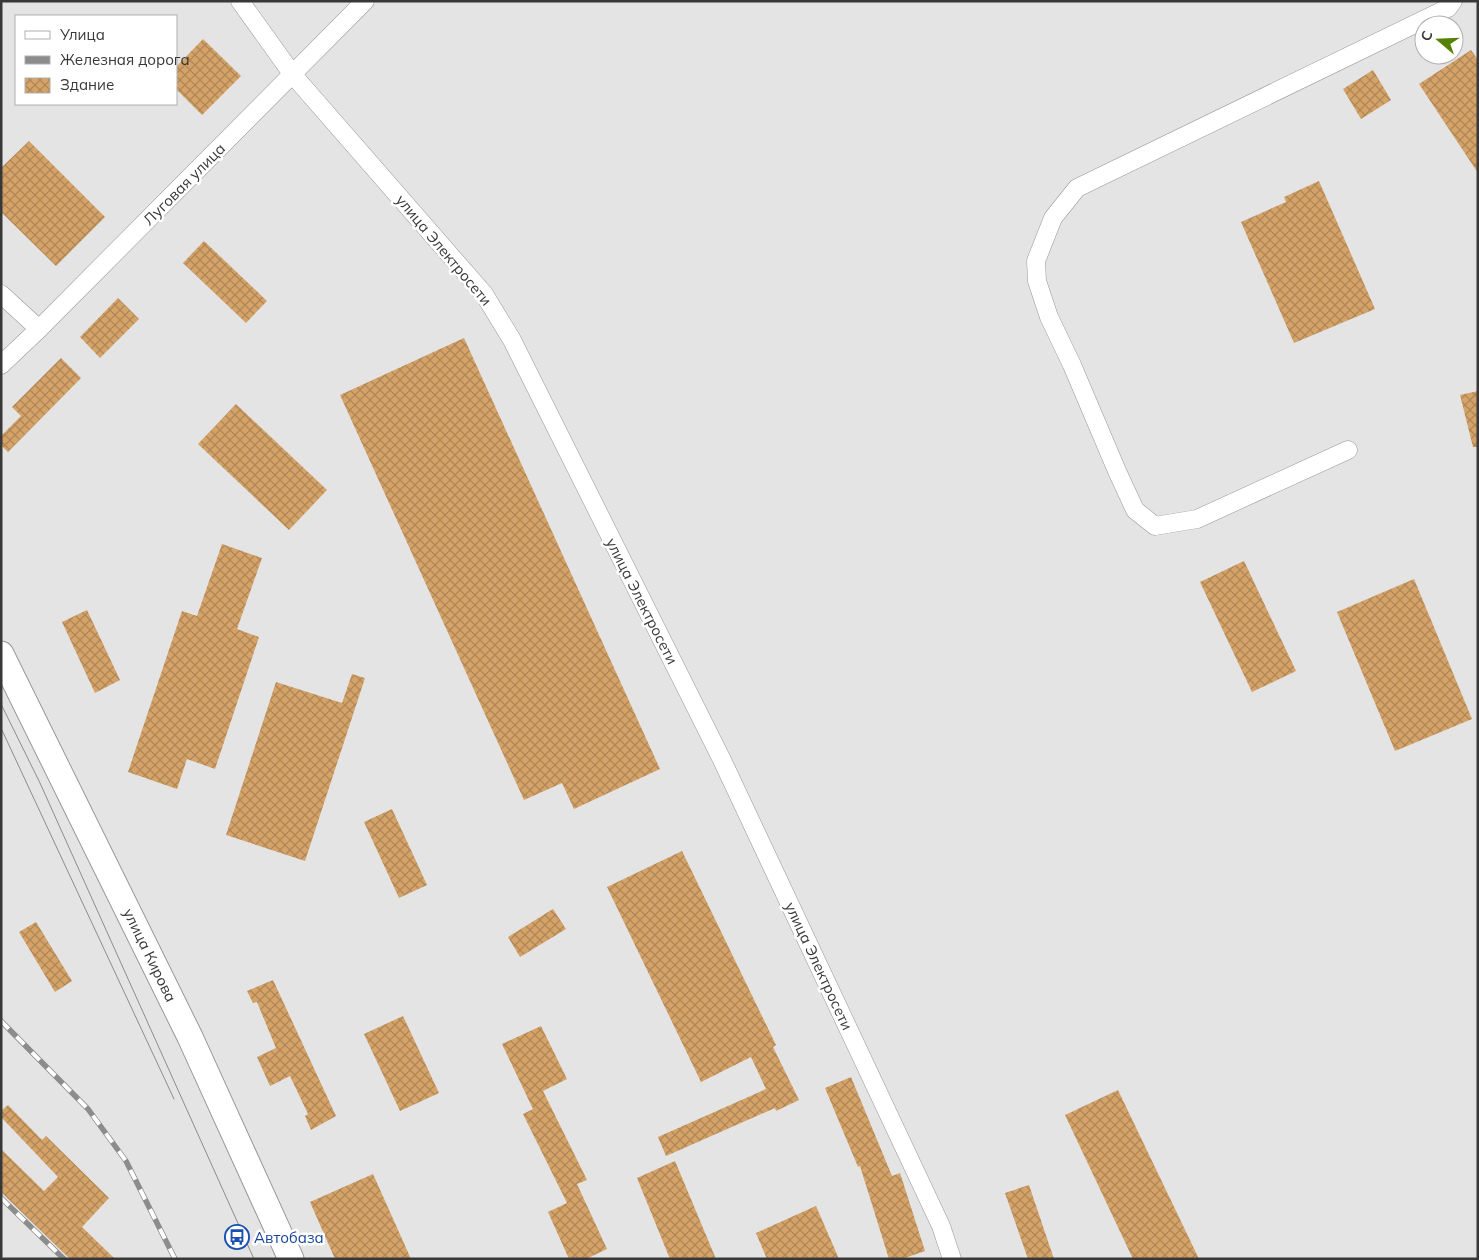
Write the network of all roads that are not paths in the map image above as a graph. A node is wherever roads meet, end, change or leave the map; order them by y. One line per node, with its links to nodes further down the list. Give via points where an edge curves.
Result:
1 (240, 1): 4 (street, улица Электросети)
2 (365, 1): 4 (street, Луговая улица)
3 (1453, 1): 8 (street, via 1448,8 1077,188 1053,218 1036,261 1037,281 1049,317 1117,471 1135,510 1155,526 1197,519)
4 (293, 75): 6 (street, Луговая улица); 11 (street, улица Электросети, via 484,294 512,340 722,760 941,1226)
5 (1, 294): 6 (street)
6 (39, 329): 7 (street, Луговая улица)
7 (1, 365)
8 (1348, 450)
9 (1, 654): 10 (main road, улица Кирова, via 190,1036)
10 (291, 1259)
11 (952, 1259)

